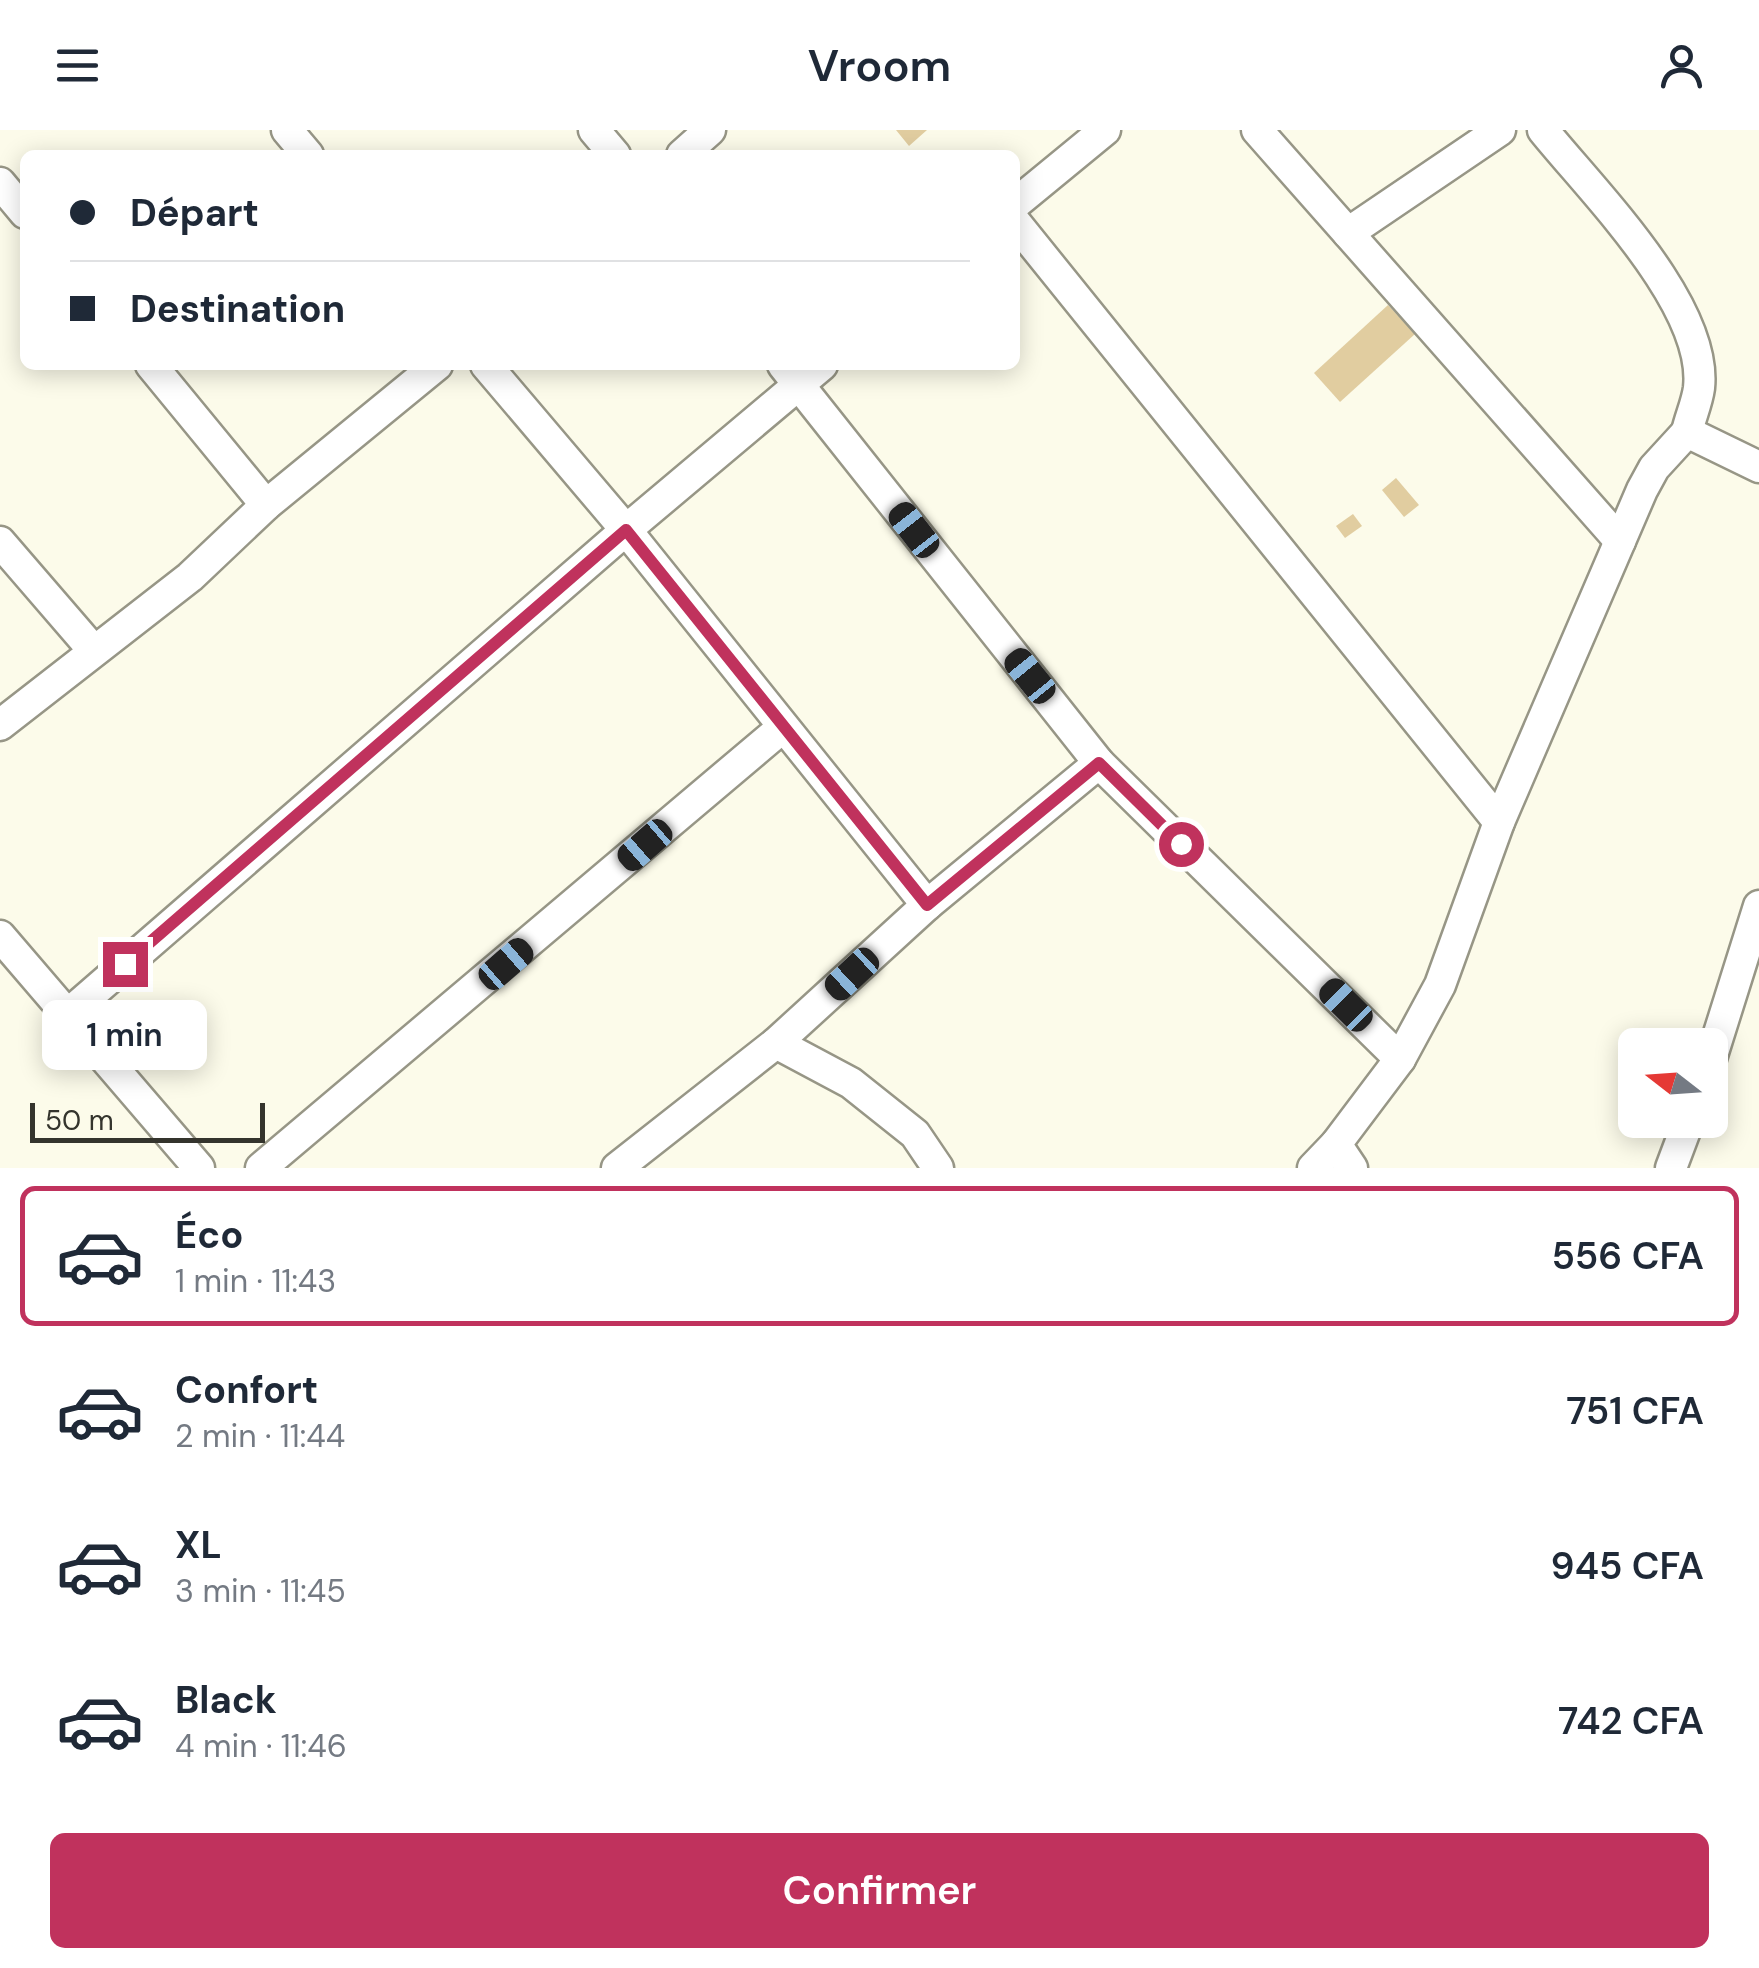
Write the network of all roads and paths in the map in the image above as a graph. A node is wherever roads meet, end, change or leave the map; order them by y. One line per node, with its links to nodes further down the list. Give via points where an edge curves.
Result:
1 (286, 130): 8 (street)
2 (594, 130): 9 (street)
3 (710, 130): 10 (street)
4 (1105, 130): 12 (street)
5 (1257, 130): 15 (street)
6 (1500, 130): 15 (street)
7 (1543, 130): 20 (street, via 1665,280 1692,336 1699,386)
8 (304, 150)
9 (611, 150)
10 (688, 150)
11 (0, 183): 13 (street)
12 (1020, 200)
13 (20, 207)
14 (1020, 228): 30 (street)
15 (1348, 234): 24 (street)
16 (154, 370): 22 (street)
17 (431, 370): 22 (street)
18 (490, 370): 23 (street)
19 (790, 375): 23 (street); 29 (street)
20 (1686, 432): 21 (street); 24 (street, via 1654,468)
21 (1759, 466)
22 (266, 505): 26 (street, via 190,577)
23 (626, 530): 28 (street); 34 (street)
24 (1620, 541): 30 (street)
25 (0, 542): 26 (street)
26 (94, 650): 27 (street)
27 (0, 724)
28 (783, 727): 31 (street); 41 (street)
29 (1099, 763): 31 (street); 37 (street)
30 (1499, 822): 37 (street, via 1440,985)
31 (927, 905): 36 (street)
32 (1759, 906): 35 (street)
33 (0, 936): 34 (street)
34 (68, 1015): 40 (street)
35 (1721, 1028)
36 (776, 1043): 42 (street); 43 (street, via 851,1083 915,1134)
37 (1400, 1059): 39 (street)
38 (1682, 1138): 45 (street)
39 (1344, 1156): 44 (street)
40 (199, 1168)
41 (261, 1168)
42 (617, 1168)
43 (938, 1168)
44 (1313, 1168)
45 (1671, 1168)

